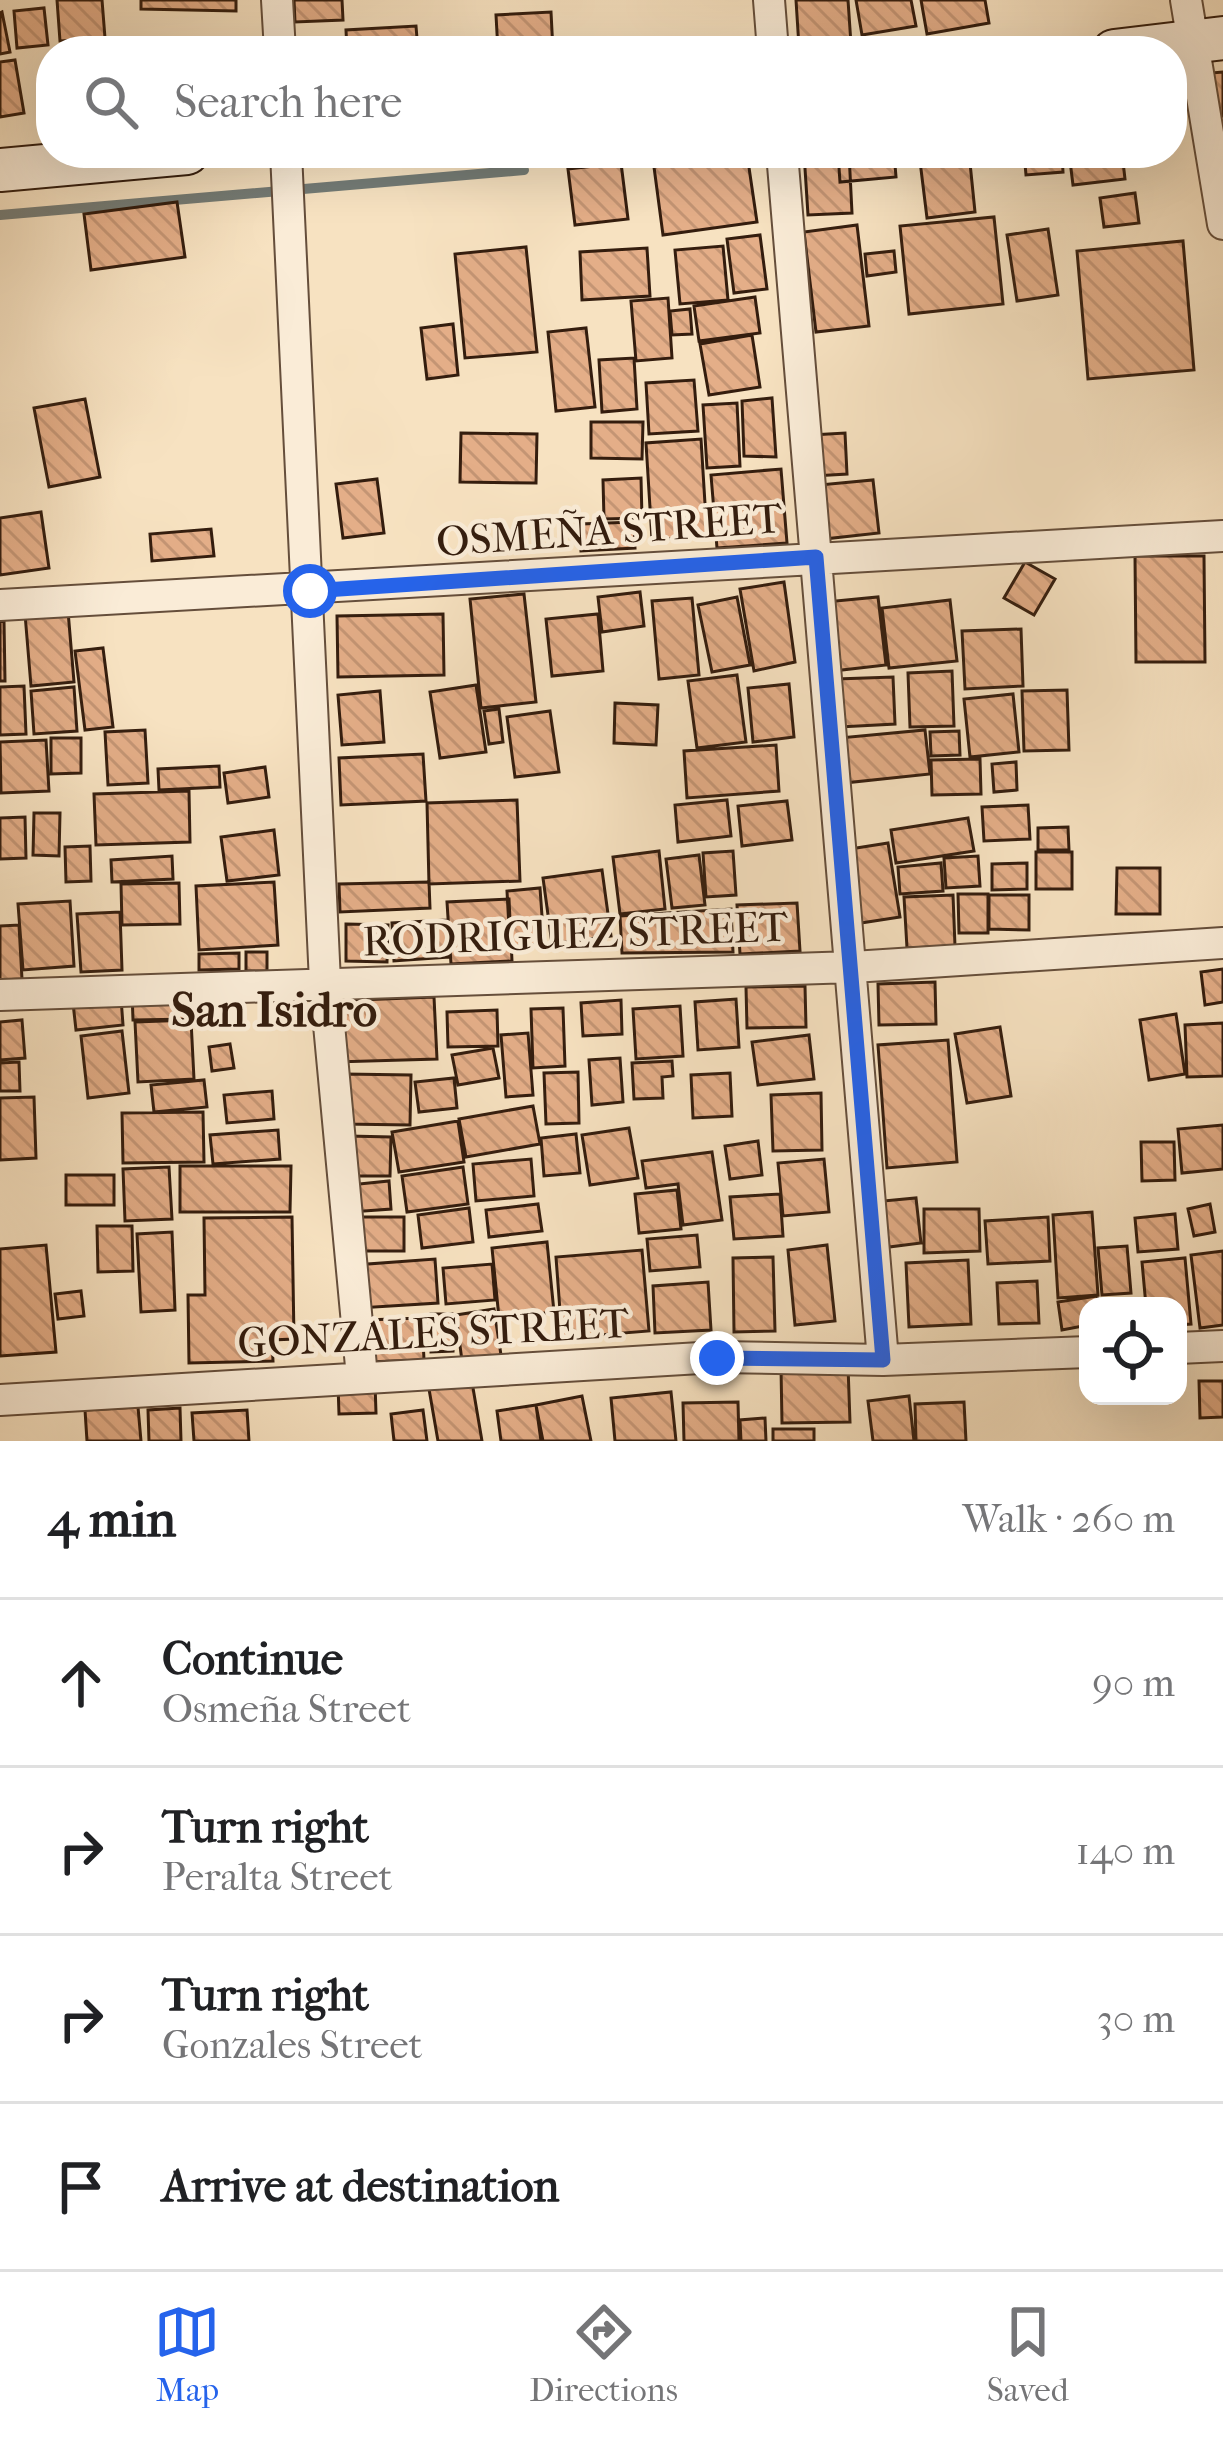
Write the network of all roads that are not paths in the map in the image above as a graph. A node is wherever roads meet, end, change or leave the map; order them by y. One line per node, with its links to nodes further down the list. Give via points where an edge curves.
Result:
1 (277, 0): 4 (street)
2 (769, 0): 5 (street)
3 (1186, 0): 6 (street)
4 (279, 36)
5 (772, 36)
6 (1208, 40): 11 (street)
7 (36, 167): 10 (main road)
8 (287, 168): 14 (street)
9 (783, 168): 13 (street)
10 (0, 170)
11 (1223, 224)
12 (1223, 536): 13 (street, OSMEÑA STREET)
13 (816, 557): 14 (street, OSMEÑA STREET); 17 (street)
14 (310, 591): 15 (street, OSMEÑA STREET); 18 (street)
15 (0, 605)
16 (1223, 944): 17 (street, RODRIGUEZ STREET)
17 (853, 968): 18 (street, RODRIGUEZ STREET); 23 (street)
18 (325, 982): 19 (street, RODRIGUEZ STREET); 24 (street)
19 (0, 995)
20 (1223, 1346): 21 (street)
21 (1187, 1348)
22 (1079, 1352): 23 (street, GONZALES STREET)
23 (883, 1360): 24 (street, GONZALES STREET, via 717,1358)
24 (362, 1377): 25 (street, GONZALES STREET)
25 (0, 1400)

